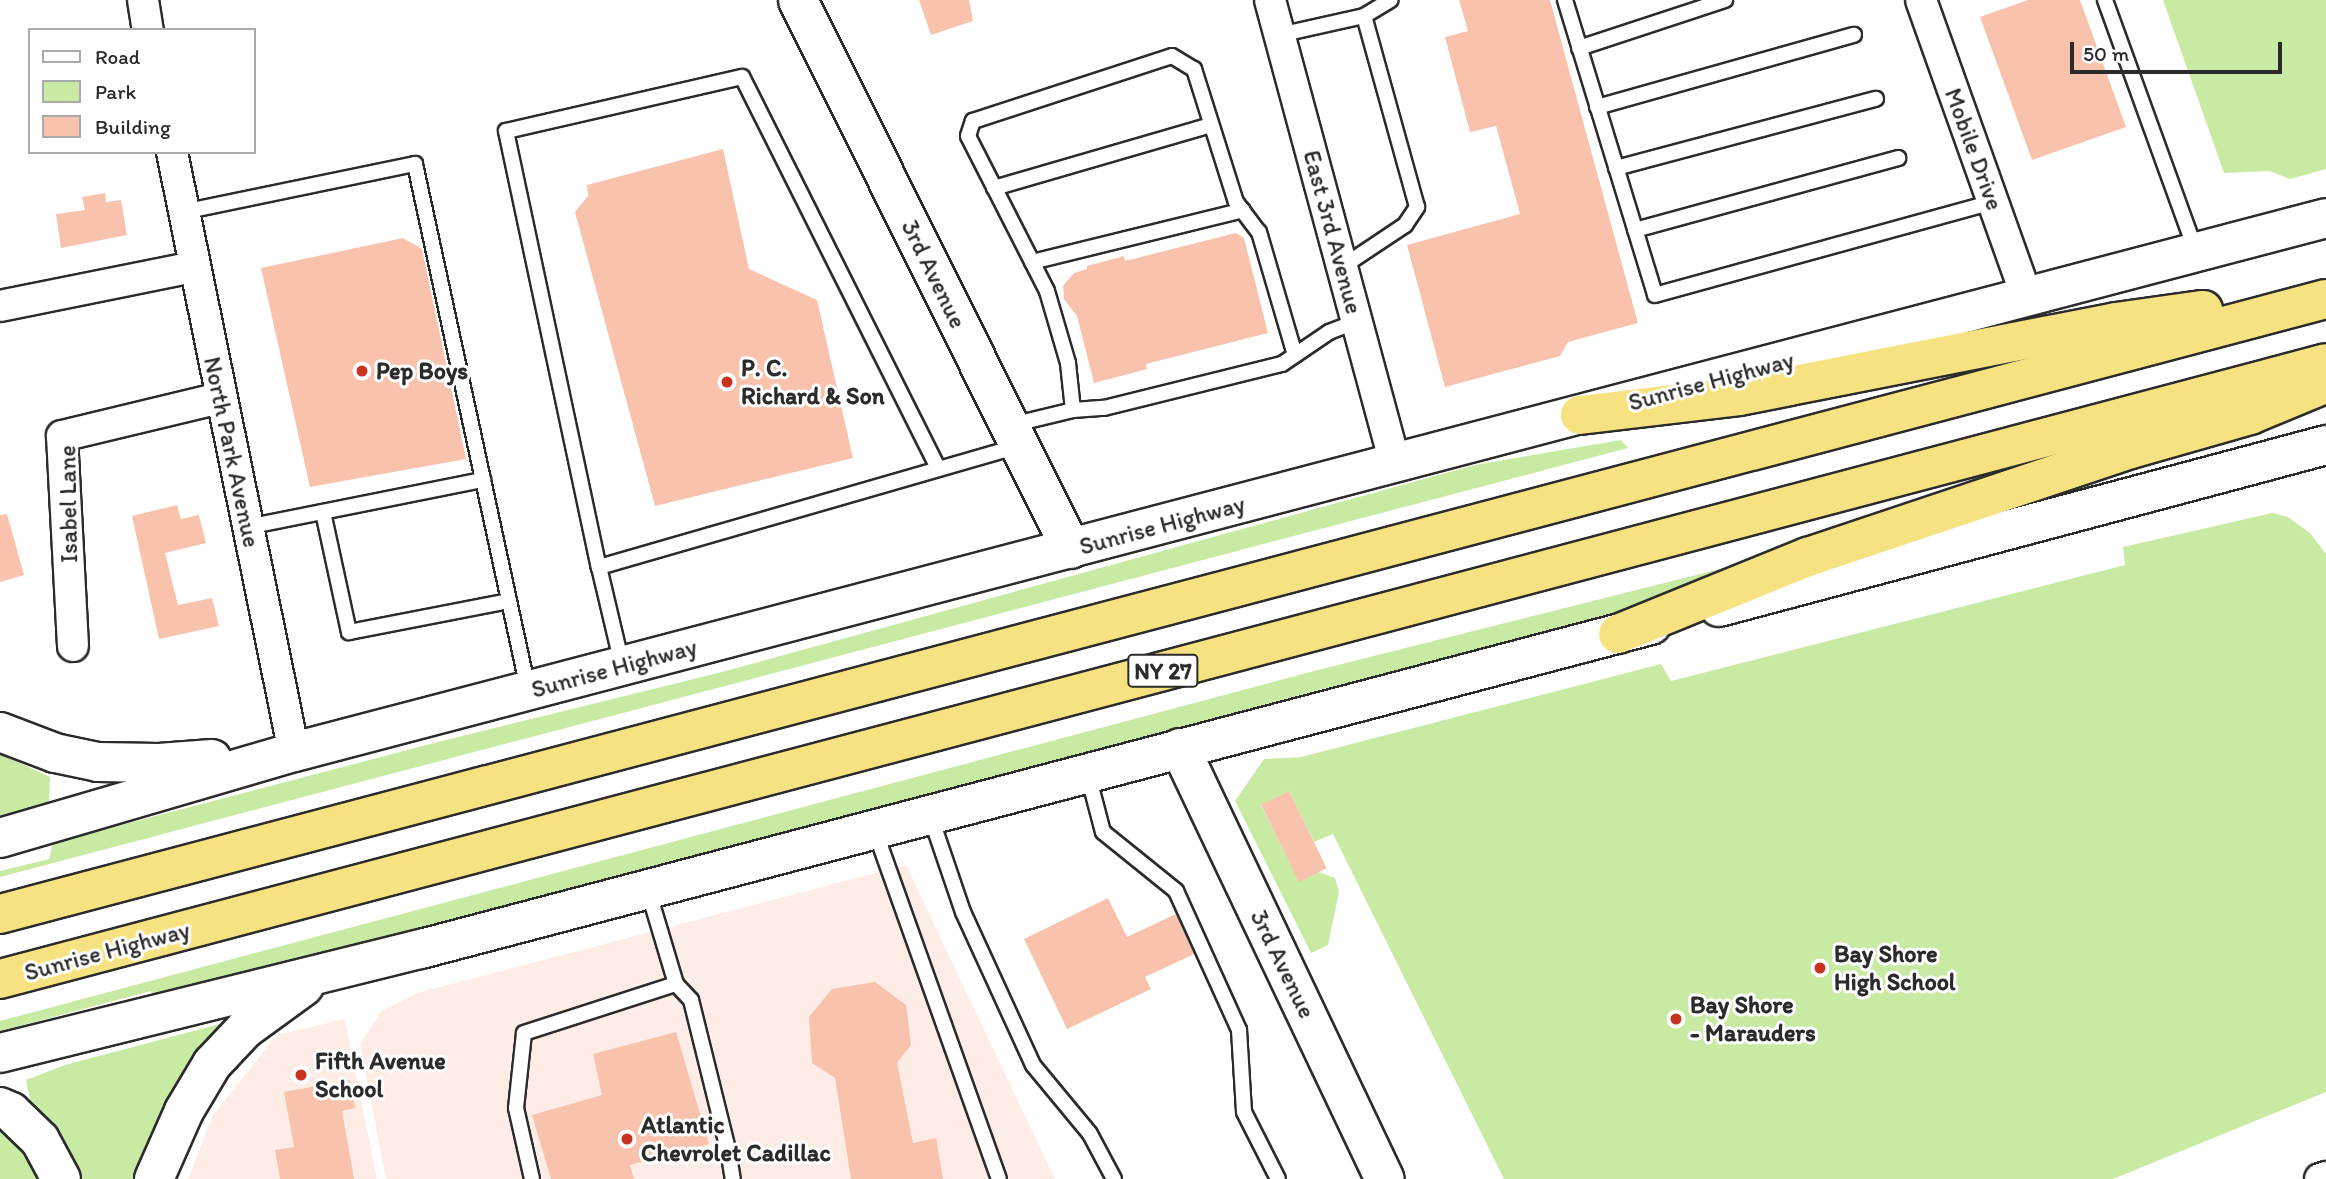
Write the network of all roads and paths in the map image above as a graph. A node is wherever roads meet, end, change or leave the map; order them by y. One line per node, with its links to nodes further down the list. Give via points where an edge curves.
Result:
1 (143, 0): 10 (street)
2 (798, 0): 41 (main road, 3rd Avenue)
3 (1270, 0): 11 (street, East 3rd Avenue)
4 (1391, 0): 9 (lane)
5 (1564, 0): 13 (lane)
6 (1724, 0): 13 (lane)
7 (1921, 0): 21 (street, Mobile Drive)
8 (2105, 0): 26 (lane)
9 (1364, 16): 11 (lane); 29 (lane, via 1418,207 1405,225)
10 (148, 28)
11 (1279, 35): 29 (street, East 3rd Avenue)
12 (1854, 35): 15 (lane)
13 (1579, 47): 15 (lane)
14 (1876, 99): 19 (lane)
15 (1597, 107): 19 (lane)
16 (1212, 125): 20 (lane); 20 (lane, via 1194,69 1172,56 973,121 968,136); 22 (lane)
17 (172, 154): 23 (street, North Park Avenue)
18 (1898, 158): 25 (lane)
19 (1616, 168): 25 (lane)
20 (994, 188): 27 (lane)
21 (1993, 202): 25 (lane, via 1655,295); 31 (street, Mobile Drive)
22 (1242, 210): 27 (lane); 35 (lane, via 1259,232)
23 (183, 212): 28 (street, North Park Avenue); 45 (lane, via 415,164)
24 (2326, 218): 26 (main road, Sunrise Highway)
25 (1635, 230)
26 (2197, 252): 31 (main road, Sunrise Highway)
27 (1032, 262): 39 (lane, via 1047,291 1068,362)
28 (193, 267): 33 (street); 38 (street, North Park Avenue)
29 (1342, 267): 34 (street, East 3rd Avenue)
30 (2326, 292): 40 (highway, via 2116,322 1739,396)
31 (2027, 297): 40 (main road, Sunrise Highway)
32 (2326, 299): 63 (highway, NY 27)
33 (0, 306)
34 (1357, 321): 35 (lane, via 1329,332); 43 (street, East 3rd Avenue)
35 (1295, 355): 39 (lane, via 1282,364 1104,408)
36 (2326, 363): 65 (highway, Sunrise Highway / NY 27)
37 (2326, 384): 51 (highway, via 2250,415 2131,449 1808,557)
38 (220, 398): 47 (street, North Park Avenue); 52 (street, Isabel Lane, via 62,436)
39 (1073, 410): 41 (lane)
40 (1580, 415): 43 (main road, Sunrise Highway)
41 (1014, 435): 44 (lane); 48 (main road, 3rd Avenue)
42 (2323, 451): 51 (main road)
43 (1395, 464): 48 (main road, Sunrise Highway)
44 (938, 468): 49 (lane); 49 (lane, via 742,77 506,131)
45 (483, 480): 46 (lane); 50 (lane)
46 (323, 512): 47 (lane); 50 (lane, via 349,632)
47 (247, 527): 57 (street, North Park Avenue)
48 (1071, 549): 53 (main road, Sunrise Highway)
49 (599, 566): 53 (lane)
50 (509, 601): 54 (lane)
51 (1618, 634): 56 (main road)
52 (74, 646)
53 (622, 666): 54 (main road, Sunrise Highway)
54 (528, 690): 57 (main road, Sunrise Highway)
55 (0, 732): 57 (main road, via 55,753 117,763)
56 (1180, 748): 58 (main road); 77 (main road, 3rd Avenue)
57 (294, 752): 61 (main road, Sunrise Highway)
58 (1088, 774): 59 (main road); 76 (lane, via 1103,832 1176,891 1239,1030 1244,1112)
59 (930, 815): 60 (main road); 75 (lane, via 962,912 1033,1065 1090,1133)
60 (875, 829): 62 (main road); 74 (lane)
61 (0, 838)
62 (647, 889): 64 (main road); 66 (lane)
63 (0, 914)
64 (319, 976): 67 (main road); 71 (main road, via 245,1029 212,1064 184,1111)
65 (0, 979)
66 (676, 984): 72 (lane, via 524,1033 516,1108); 73 (lane, via 691,1000)
67 (0, 1053)
68 (0, 1107): 70 (main road, via 40,1140)
69 (2326, 1177): 78 (street)
70 (61, 1179)
71 (154, 1179)
72 (532, 1179)
73 (733, 1179)
74 (999, 1179)
75 (1114, 1179)
76 (1278, 1179)
77 (1385, 1179)
78 (2320, 1179)

